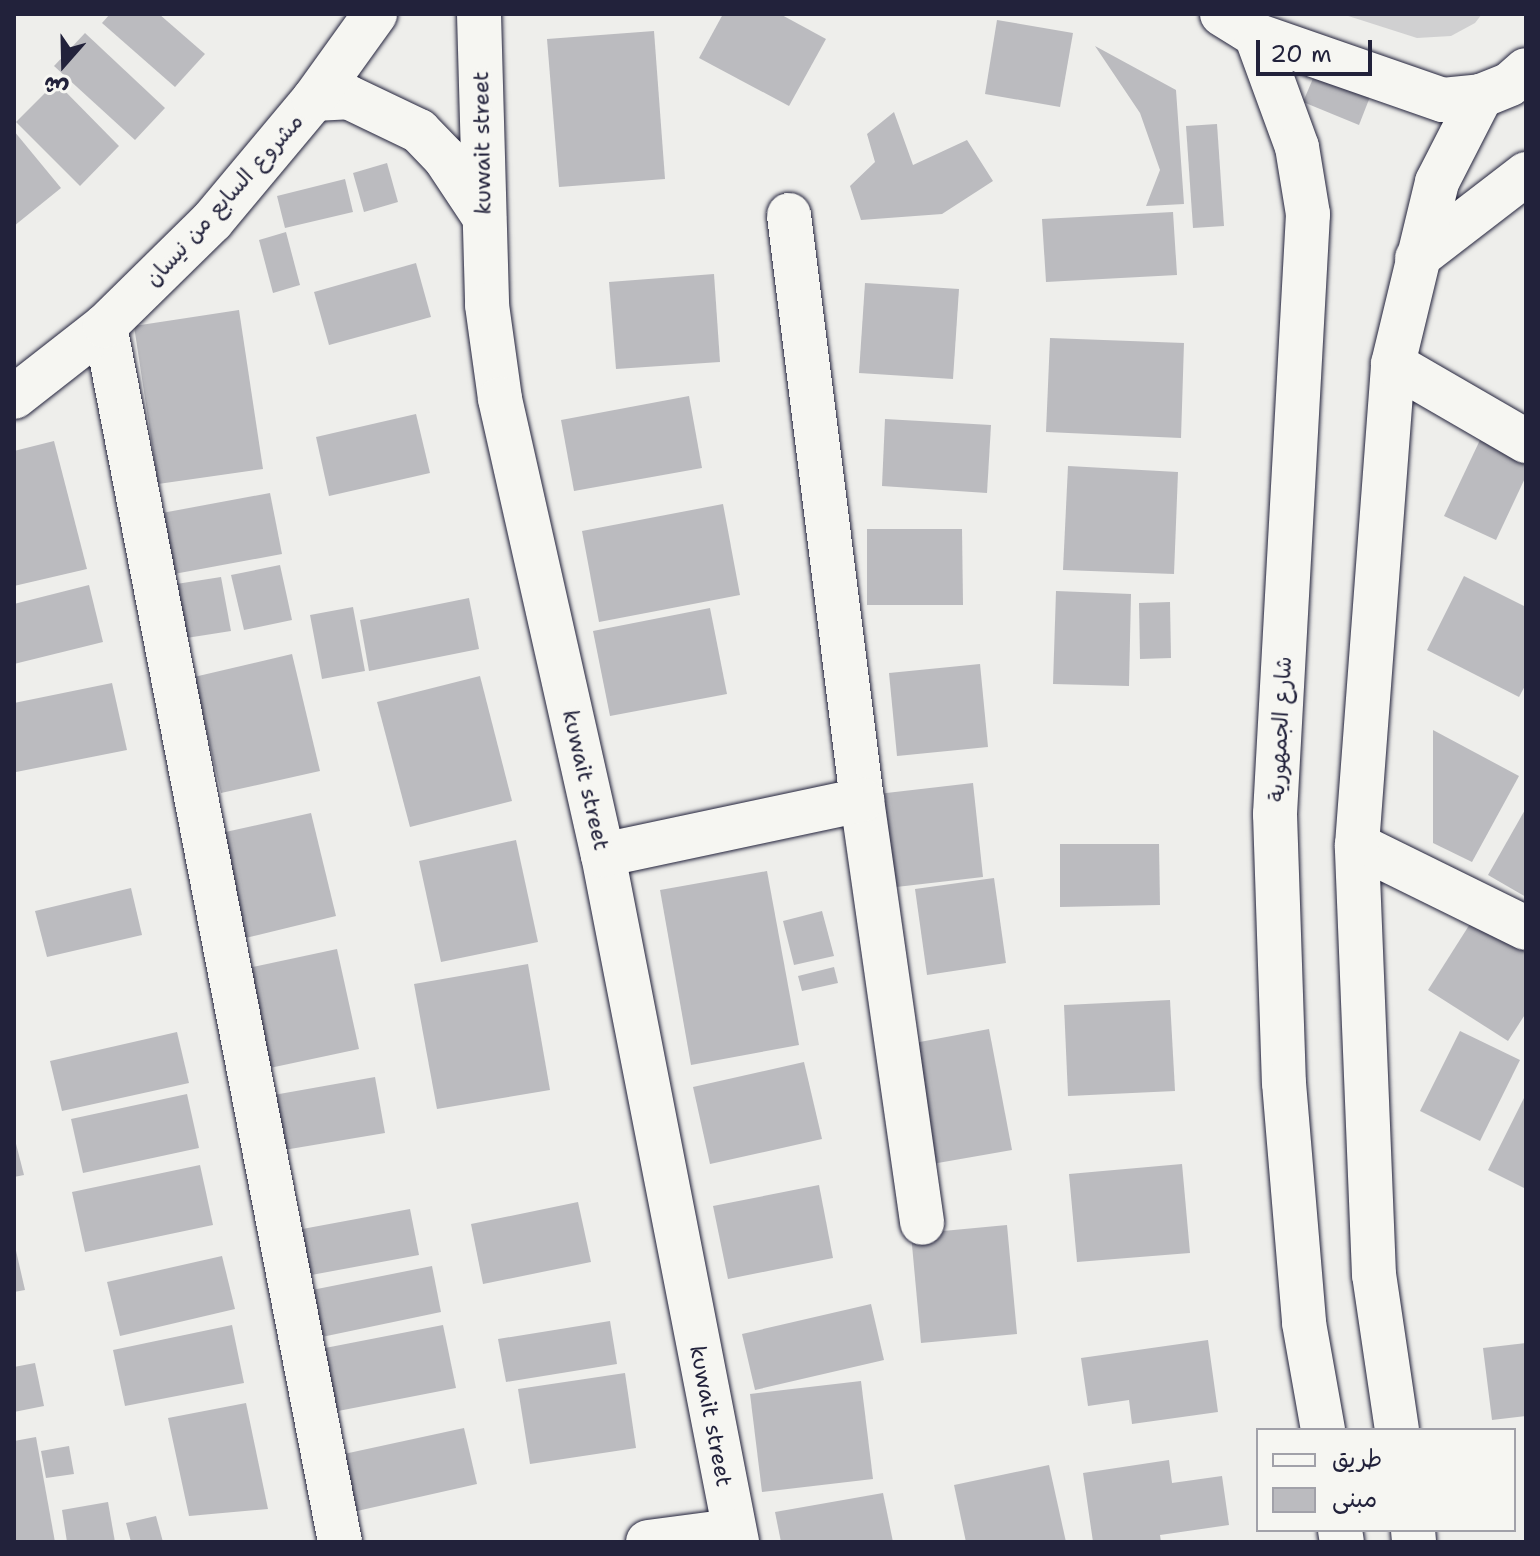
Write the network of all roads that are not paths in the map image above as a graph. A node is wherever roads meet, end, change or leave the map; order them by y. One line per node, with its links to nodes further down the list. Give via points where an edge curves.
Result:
1 (375, 14): 5 (street, مشروع السابع من نيسان)
2 (479, 14): 8 (street, kuwait street)
3 (1239, 25): 4 (street, via 1443,100); 19 (street, شارع الجمهورية, via 1297,147 1308,214 1275,814 1284,1083 1304,1323)
4 (1511, 84): 9 (street, via 1437,182)
5 (314, 99): 8 (street, via 348,97 419,131 445,158); 10 (street, مشروع السابع من نيسان, via 212,221)
6 (1526, 174): 9 (street)
7 (789, 215): 14 (street)
8 (484, 217): 16 (street, kuwait street, via 487,305 500,399)
9 (1417, 258): 11 (street)
10 (105, 326): 12 (street, مشروع السابع من نيسان); 22 (street)
11 (1393, 364): 13 (street); 15 (street)
12 (14, 397)
13 (1526, 441)
14 (862, 800): 16 (street); 18 (street)
15 (1357, 845): 17 (street); 20 (street, via 1374,1275)
16 (603, 855): 21 (street, kuwait street)
17 (1526, 928)
18 (922, 1223)
19 (1323, 1428)
20 (1397, 1428)
21 (735, 1536): 23 (street)
22 (340, 1542)
23 (648, 1542)

